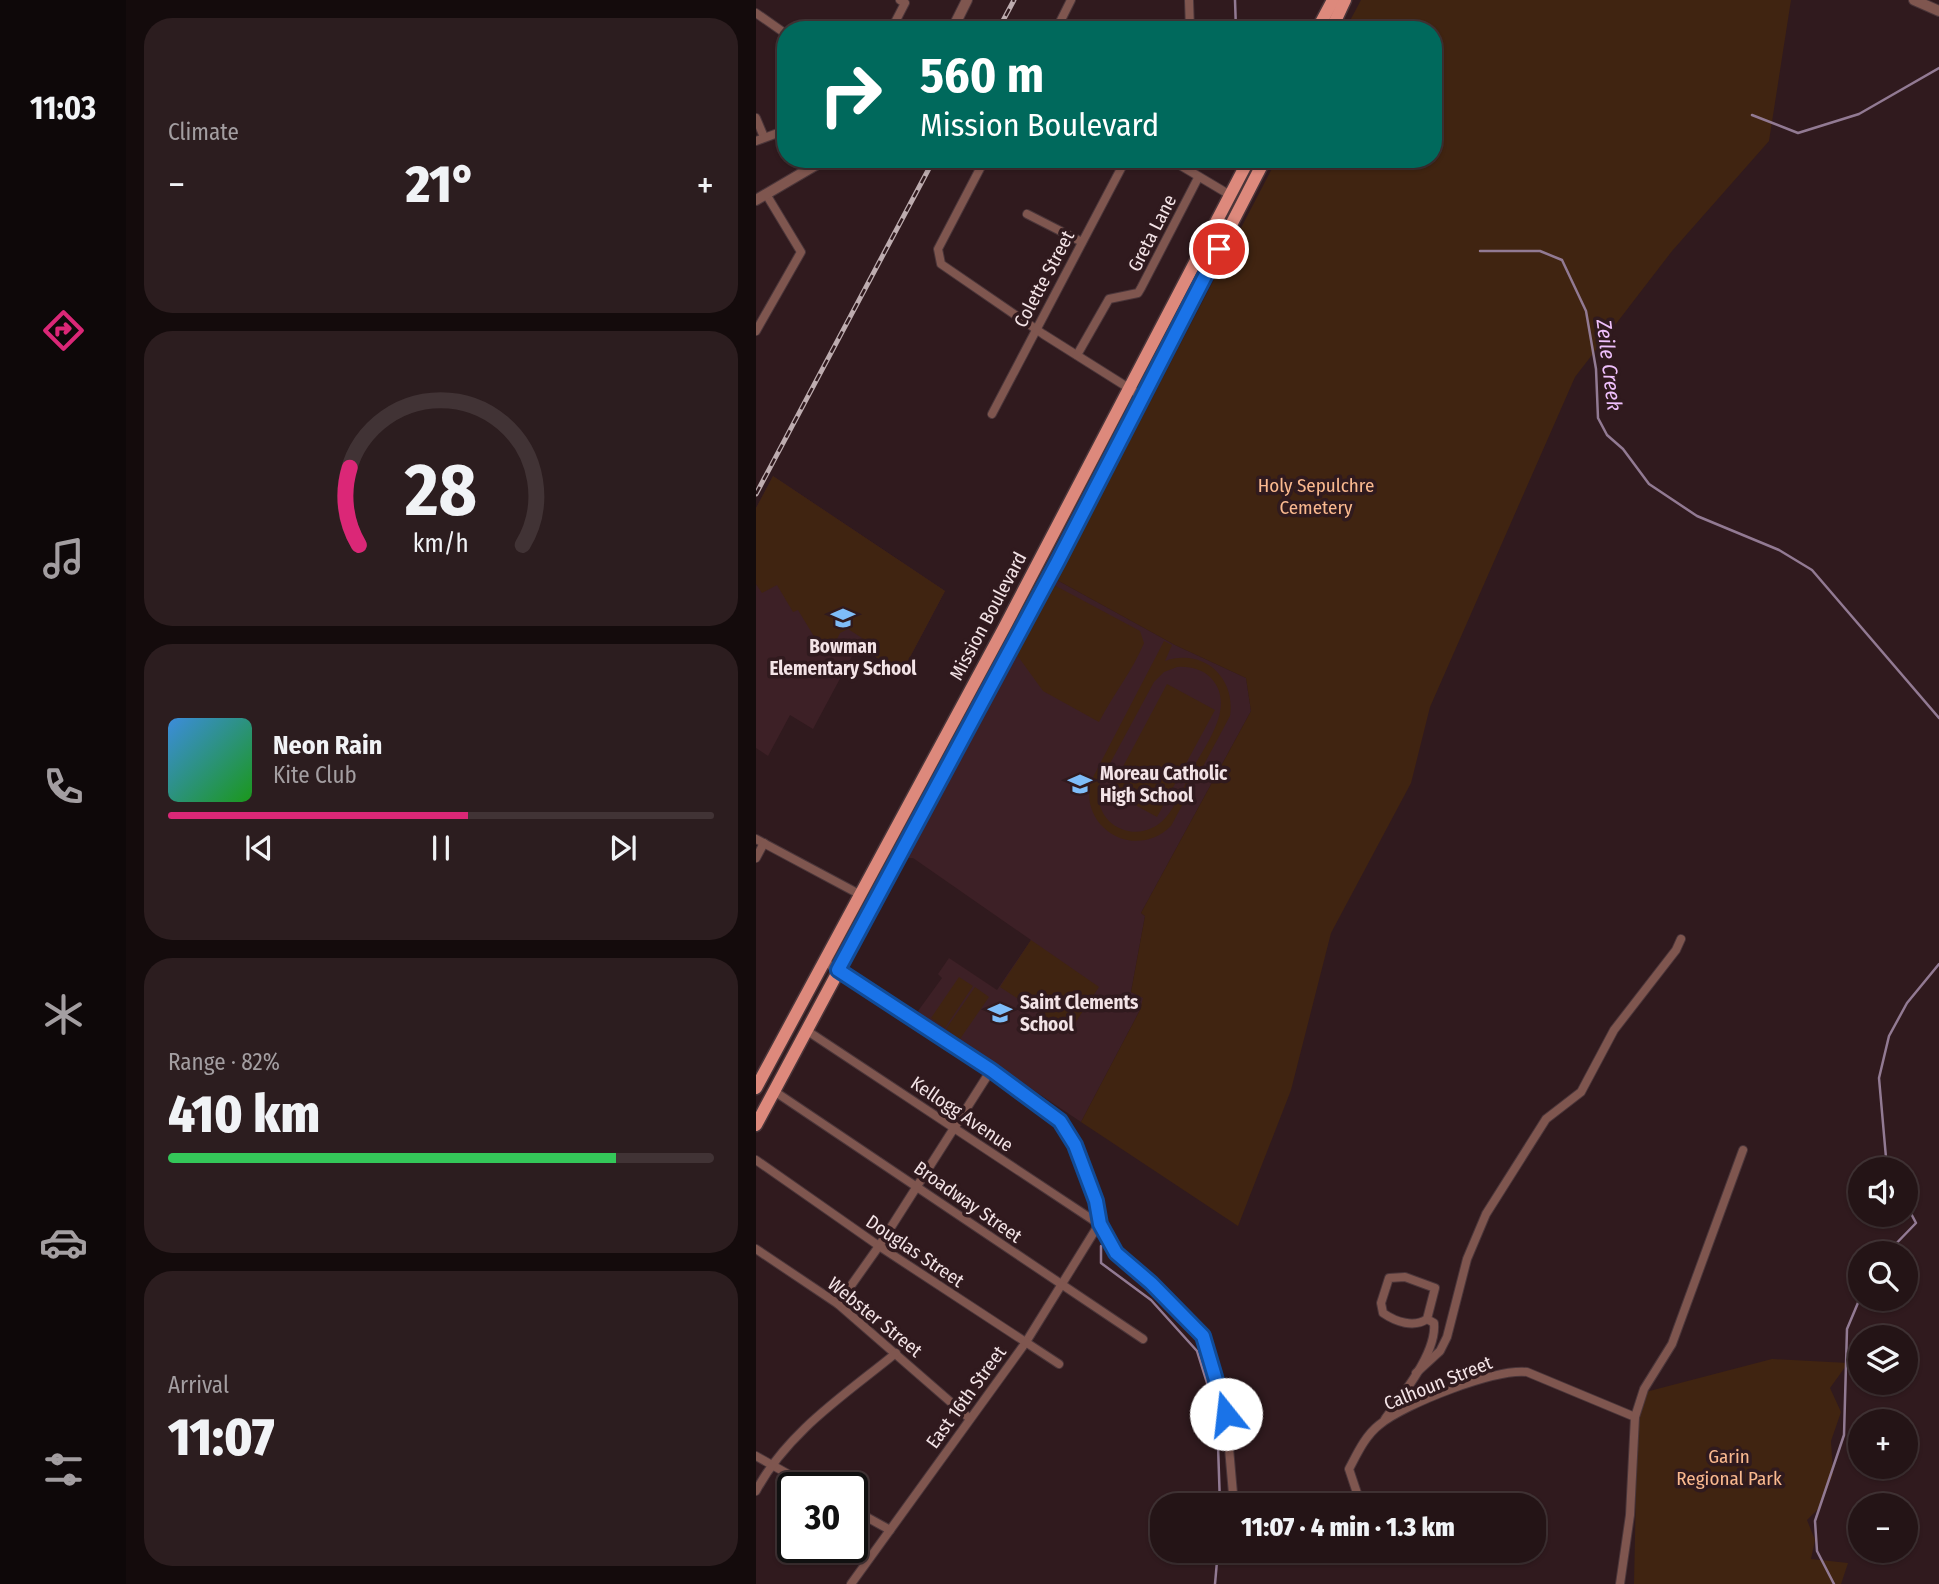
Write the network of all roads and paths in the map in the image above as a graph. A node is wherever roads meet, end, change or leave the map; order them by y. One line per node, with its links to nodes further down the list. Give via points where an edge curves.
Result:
1 (967, 0): 11 (street)
2 (1071, 0): 12 (street)
3 (1189, 0): 13 (street)
4 (1335, 0): 14 (main road); 15 (main road)
5 (1346, 0): 16 (main road)
6 (1914, 0): 8 (street)
7 (902, 1): 10 (street)
8 (1939, 11)
9 (756, 13): 17 (street)
10 (894, 21)
11 (956, 21)
12 (1060, 21)
13 (1190, 21)
14 (1322, 21)
15 (1328, 21)
16 (1336, 21)
17 (777, 28)
18 (756, 118): 20 (street)
19 (777, 133): 20 (street)
20 (760, 139)
21 (811, 168): 29 (street)
22 (980, 168): 32 (street, via 939,246 938,258)
23 (1121, 168): 31 (street, Colette Street)
24 (1184, 168): 27 (street, Greta Lane)
25 (1244, 168): 28 (main road, Mission Boulevard)
26 (1260, 168): 36 (main road, Mission Boulevard)
27 (1198, 178): 28 (street, Greta Lane); 34 (street, Greta Lane, via 1138,293 1109,299)
28 (1230, 195): 35 (main road, Mission Boulevard)
29 (761, 197): 33 (street, via 801,252)
30 (1027, 214): 31 (street)
31 (1082, 242): 32 (street, Colette Street)
32 (1037, 329): 34 (street); 37 (street, Colette Street)
33 (757, 331)
34 (1077, 355): 35 (street)
35 (1128, 389): 36 (street); 38 (main road, Mission Boulevard)
36 (1143, 397): 39 (main road, Mission Boulevard)
37 (992, 414)
38 (1023, 591): 39 (main road, via 1026,600); 40 (main road, Mission Boulevard)
39 (1018, 636): 42 (main road, Mission Boulevard)
40 (889, 839): 42 (main road); 44 (main road, Mission Boulevard)
41 (760, 841): 43 (street); 44 (street)
42 (904, 847): 47 (main road, Mission Boulevard)
43 (756, 858)
44 (859, 894): 46 (main road, Mission Boulevard)
45 (1681, 939): 67 (street, via 1614,1030 1581,1092 1546,1119 1486,1214 1466,1259 1447,1337 1440,1351)
46 (824, 961): 47 (street); 50 (main road, Mission Boulevard)
47 (838, 970): 48 (main road, Mission Boulevard); 49 (street)
48 (806, 1030): 51 (main road, Mission Boulevard); 53 (street, Kellogg Avenue)
49 (991, 1070): 53 (street); 57 (street, via 1067,1129 1096,1201)
50 (756, 1088)
51 (774, 1091): 52 (main road, Mission Boulevard); 56 (street, Broadway Street)
52 (756, 1125)
53 (954, 1128): 56 (street); 57 (street, Kellogg Avenue)
54 (1743, 1150): 68 (street, via 1672,1344 1644,1390)
55 (756, 1160): 58 (street, Douglas Street)
56 (918, 1185): 58 (street); 60 (street, Broadway Street)
57 (1100, 1224): 60 (street, East 16th Street); 75 (street, via 1116,1253 1203,1336 1226,1414)
58 (878, 1247): 61 (street); 64 (street, Douglas Street)
59 (756, 1249): 61 (street, Webster Street)
60 (1060, 1285): 63 (street, Broadway Street); 64 (street, East 16th Street)
61 (838, 1304): 65 (street, Webster Street)
62 (1427, 1319): 62 (street, via 1435,1288 1405,1277 1389,1278 1381,1303 1383,1313 1404,1323 1420,1324); 67 (street, via 1434,1323 1434,1338)
63 (1143, 1339)
64 (1026, 1342): 66 (street, Douglas Street); 69 (street, East 16th Street)
65 (896, 1353): 69 (street, Webster Street); 72 (street, via 808,1424)
66 (1059, 1364)
67 (1416, 1373): 70 (street)
68 (1635, 1417): 70 (street, Calhoun Street, via 1537,1376 1512,1371 1400,1411); 80 (street, via 1630,1515)
69 (969, 1418): 78 (street, East 16th Street)
70 (1384, 1422): 76 (street, Calhoun Street, via 1360,1447 1349,1469)
71 (756, 1456): 72 (street)
72 (770, 1464): 73 (street); 74 (street)
73 (784, 1472)
74 (756, 1491)
75 (1233, 1493)
76 (1357, 1493)
77 (868, 1518): 78 (street)
78 (890, 1530): 79 (street, East 16th Street)
79 (850, 1584)
80 (1620, 1584)

